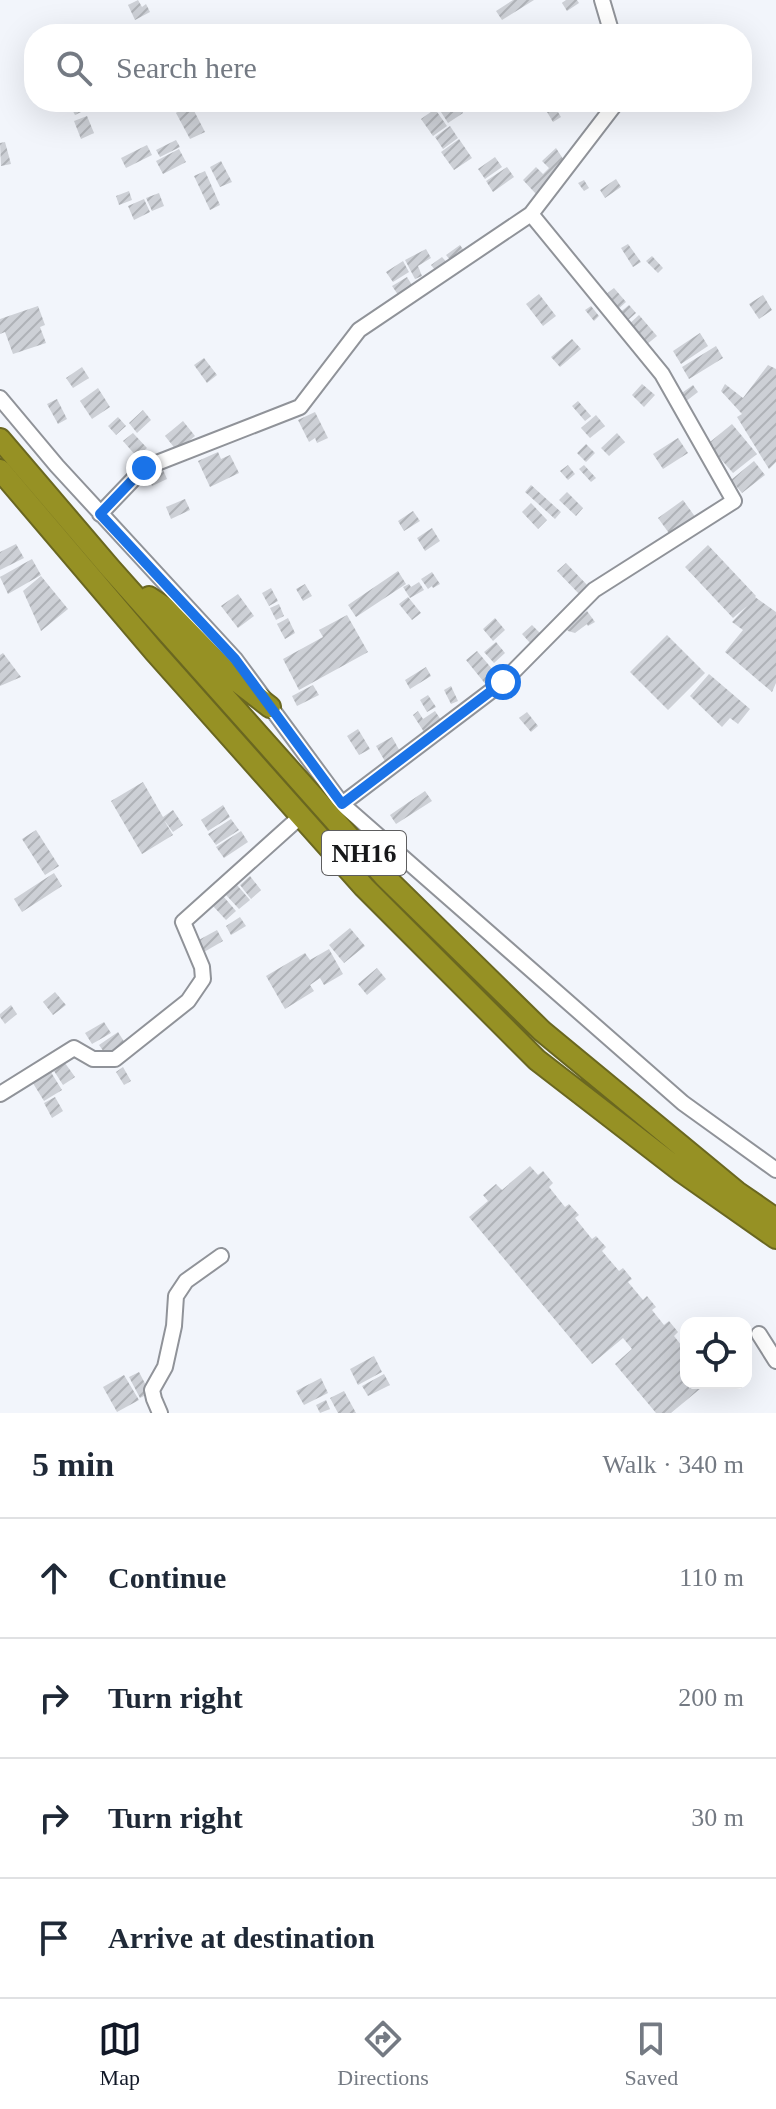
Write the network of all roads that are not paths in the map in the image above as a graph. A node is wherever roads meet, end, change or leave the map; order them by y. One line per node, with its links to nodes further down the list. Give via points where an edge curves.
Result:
1 (602, 0): 2 (street)
2 (609, 24)
3 (609, 112): 4 (street)
4 (531, 214): 8 (street, via 359,330 300,407 144,468); 11 (street, via 662,374 734,501 594,590 503,682)
5 (0, 398): 8 (street)
6 (0, 439): 9 (highway, NH16)
7 (0, 470): 12 (highway, NH16)
8 (100, 514): 10 (street, via 235,659)
9 (110, 568): 10 (highway, via 164,607 234,679); 15 (highway, NH16, via 385,877 542,1031)
10 (270, 707): 11 (street)
11 (342, 804): 14 (street, via 683,1103)
12 (301, 816): 13 (street, via 183,922 203,979 188,1001 115,1059 93,1059 74,1048); 16 (highway, NH16, via 364,887 537,1060)
13 (0, 1094)
14 (776, 1170)
15 (776, 1219)
16 (776, 1238)
17 (221, 1256): 20 (street, via 186,1281 176,1296 165,1367 152,1390)
18 (759, 1334): 19 (street)
19 (776, 1361)
20 (160, 1413)

